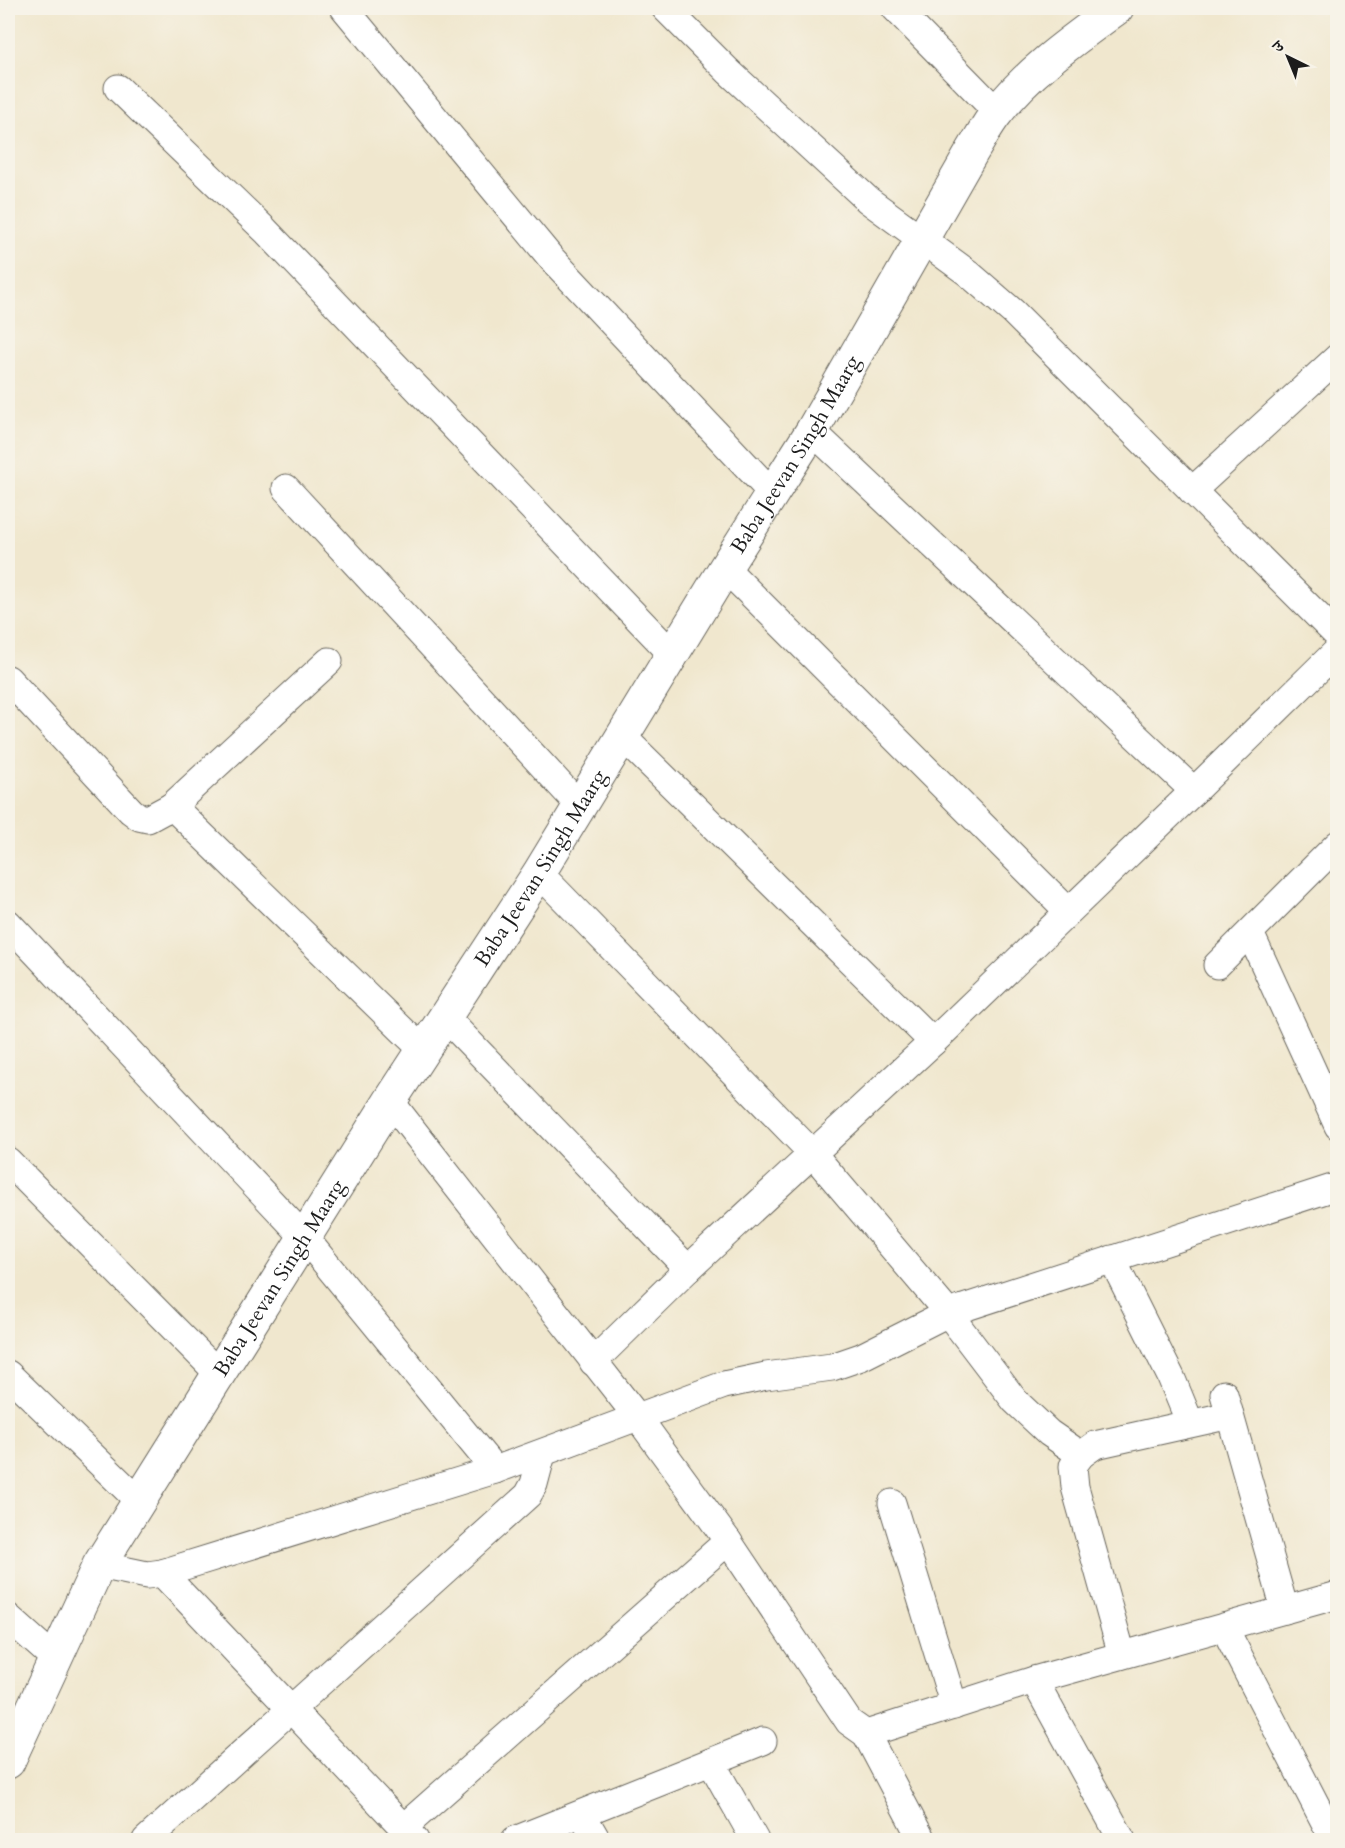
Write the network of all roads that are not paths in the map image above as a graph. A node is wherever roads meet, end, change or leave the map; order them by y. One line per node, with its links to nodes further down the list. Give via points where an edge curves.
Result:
1 (344, 8): 12 (street, via 551,258)
2 (665, 8): 7 (street, via 835,171)
3 (896, 8): 6 (street)
4 (1117, 8): 6 (street, Baba Jeevan Singh Maarg, via 1046,62)
5 (118, 88): 16 (street, via 274,239)
6 (997, 112): 7 (street, Baba Jeevan Singh Maarg)
7 (920, 240): 9 (street, Baba Jeevan Singh Maarg); 11 (street, via 1005,305)
8 (1338, 357): 11 (street)
9 (812, 431): 12 (street, Baba Jeevan Singh Maarg); 20 (street)
10 (286, 488): 21 (street)
11 (1192, 491): 14 (street)
12 (772, 493): 13 (street, Baba Jeevan Singh Maarg)
13 (725, 567): 16 (street, Baba Jeevan Singh Maarg); 25 (street)
14 (1338, 636)
15 (1338, 650): 20 (street)
16 (672, 654): 19 (street, Baba Jeevan Singh Maarg)
17 (329, 661): 22 (street)
18 (8, 679): 22 (street, via 131,811 148,819)
19 (622, 736): 21 (street, Baba Jeevan Singh Maarg); 30 (street)
20 (1194, 791): 25 (street)
21 (579, 805): 24 (street, Baba Jeevan Singh Maarg)
22 (172, 806): 31 (street)
23 (1338, 844): 27 (street)
24 (538, 873): 29 (street, Baba Jeevan Singh Maarg); 34 (street)
25 (1068, 911): 30 (street)
26 (8, 923): 37 (street)
27 (1250, 933): 28 (street); 33 (street)
28 (1217, 966)
29 (446, 1017): 31 (street, Baba Jeevan Singh Maarg); 39 (street)
30 (933, 1042): 34 (street)
31 (423, 1050): 32 (street, Baba Jeevan Singh Maarg)
32 (390, 1101): 37 (street, Baba Jeevan Singh Maarg); 41 (street)
33 (1338, 1126)
34 (813, 1154): 39 (street); 40 (street)
35 (8, 1161): 43 (street)
36 (1338, 1186): 38 (street)
37 (304, 1238): 43 (street, Baba Jeevan Singh Maarg); 48 (street)
38 (1112, 1259): 40 (street); 45 (street)
39 (688, 1269): 41 (street)
40 (948, 1313): 44 (street, via 844,1363 724,1385); 47 (street, via 1015,1401 1049,1433)
41 (593, 1362): 44 (street)
42 (8, 1374): 49 (street)
43 (219, 1374): 49 (street, Baba Jeevan Singh Maarg)
44 (639, 1419): 46 (street); 51 (street)
45 (1190, 1423): 47 (street, via 1095,1445); 55 (street, via 1227,1404)
46 (543, 1454): 48 (street); 62 (street, via 528,1495)
47 (1081, 1455): 58 (street, via 1073,1466 1075,1487)
48 (495, 1470): 53 (street)
49 (139, 1501): 52 (street, Baba Jeevan Singh Maarg)
50 (892, 1503): 61 (street)
51 (728, 1541): 63 (street, via 849,1722); 68 (street)
52 (99, 1565): 53 (street, via 147,1575); 59 (street, Baba Jeevan Singh Maarg)
53 (162, 1573): 62 (street)
54 (1338, 1595): 55 (street)
55 (1285, 1610): 57 (street)
56 (8, 1617): 59 (street)
57 (1224, 1627): 58 (street); 75 (street)
58 (1122, 1655): 60 (street)
59 (55, 1659): 65 (street, Baba Jeevan Singh Maarg)
60 (1034, 1680): 61 (street); 74 (street)
61 (954, 1706): 63 (street)
62 (291, 1709): 68 (street); 69 (street)
63 (866, 1734): 73 (street)
64 (763, 1741): 66 (street)
65 (8, 1762)
66 (711, 1762): 67 (street); 72 (street)
67 (582, 1814): 70 (street); 71 (street)
68 (410, 1834)
69 (146, 1840)
70 (514, 1840)
71 (597, 1840)
72 (755, 1840)
73 (922, 1840)
74 (1122, 1840)
75 (1334, 1840)

